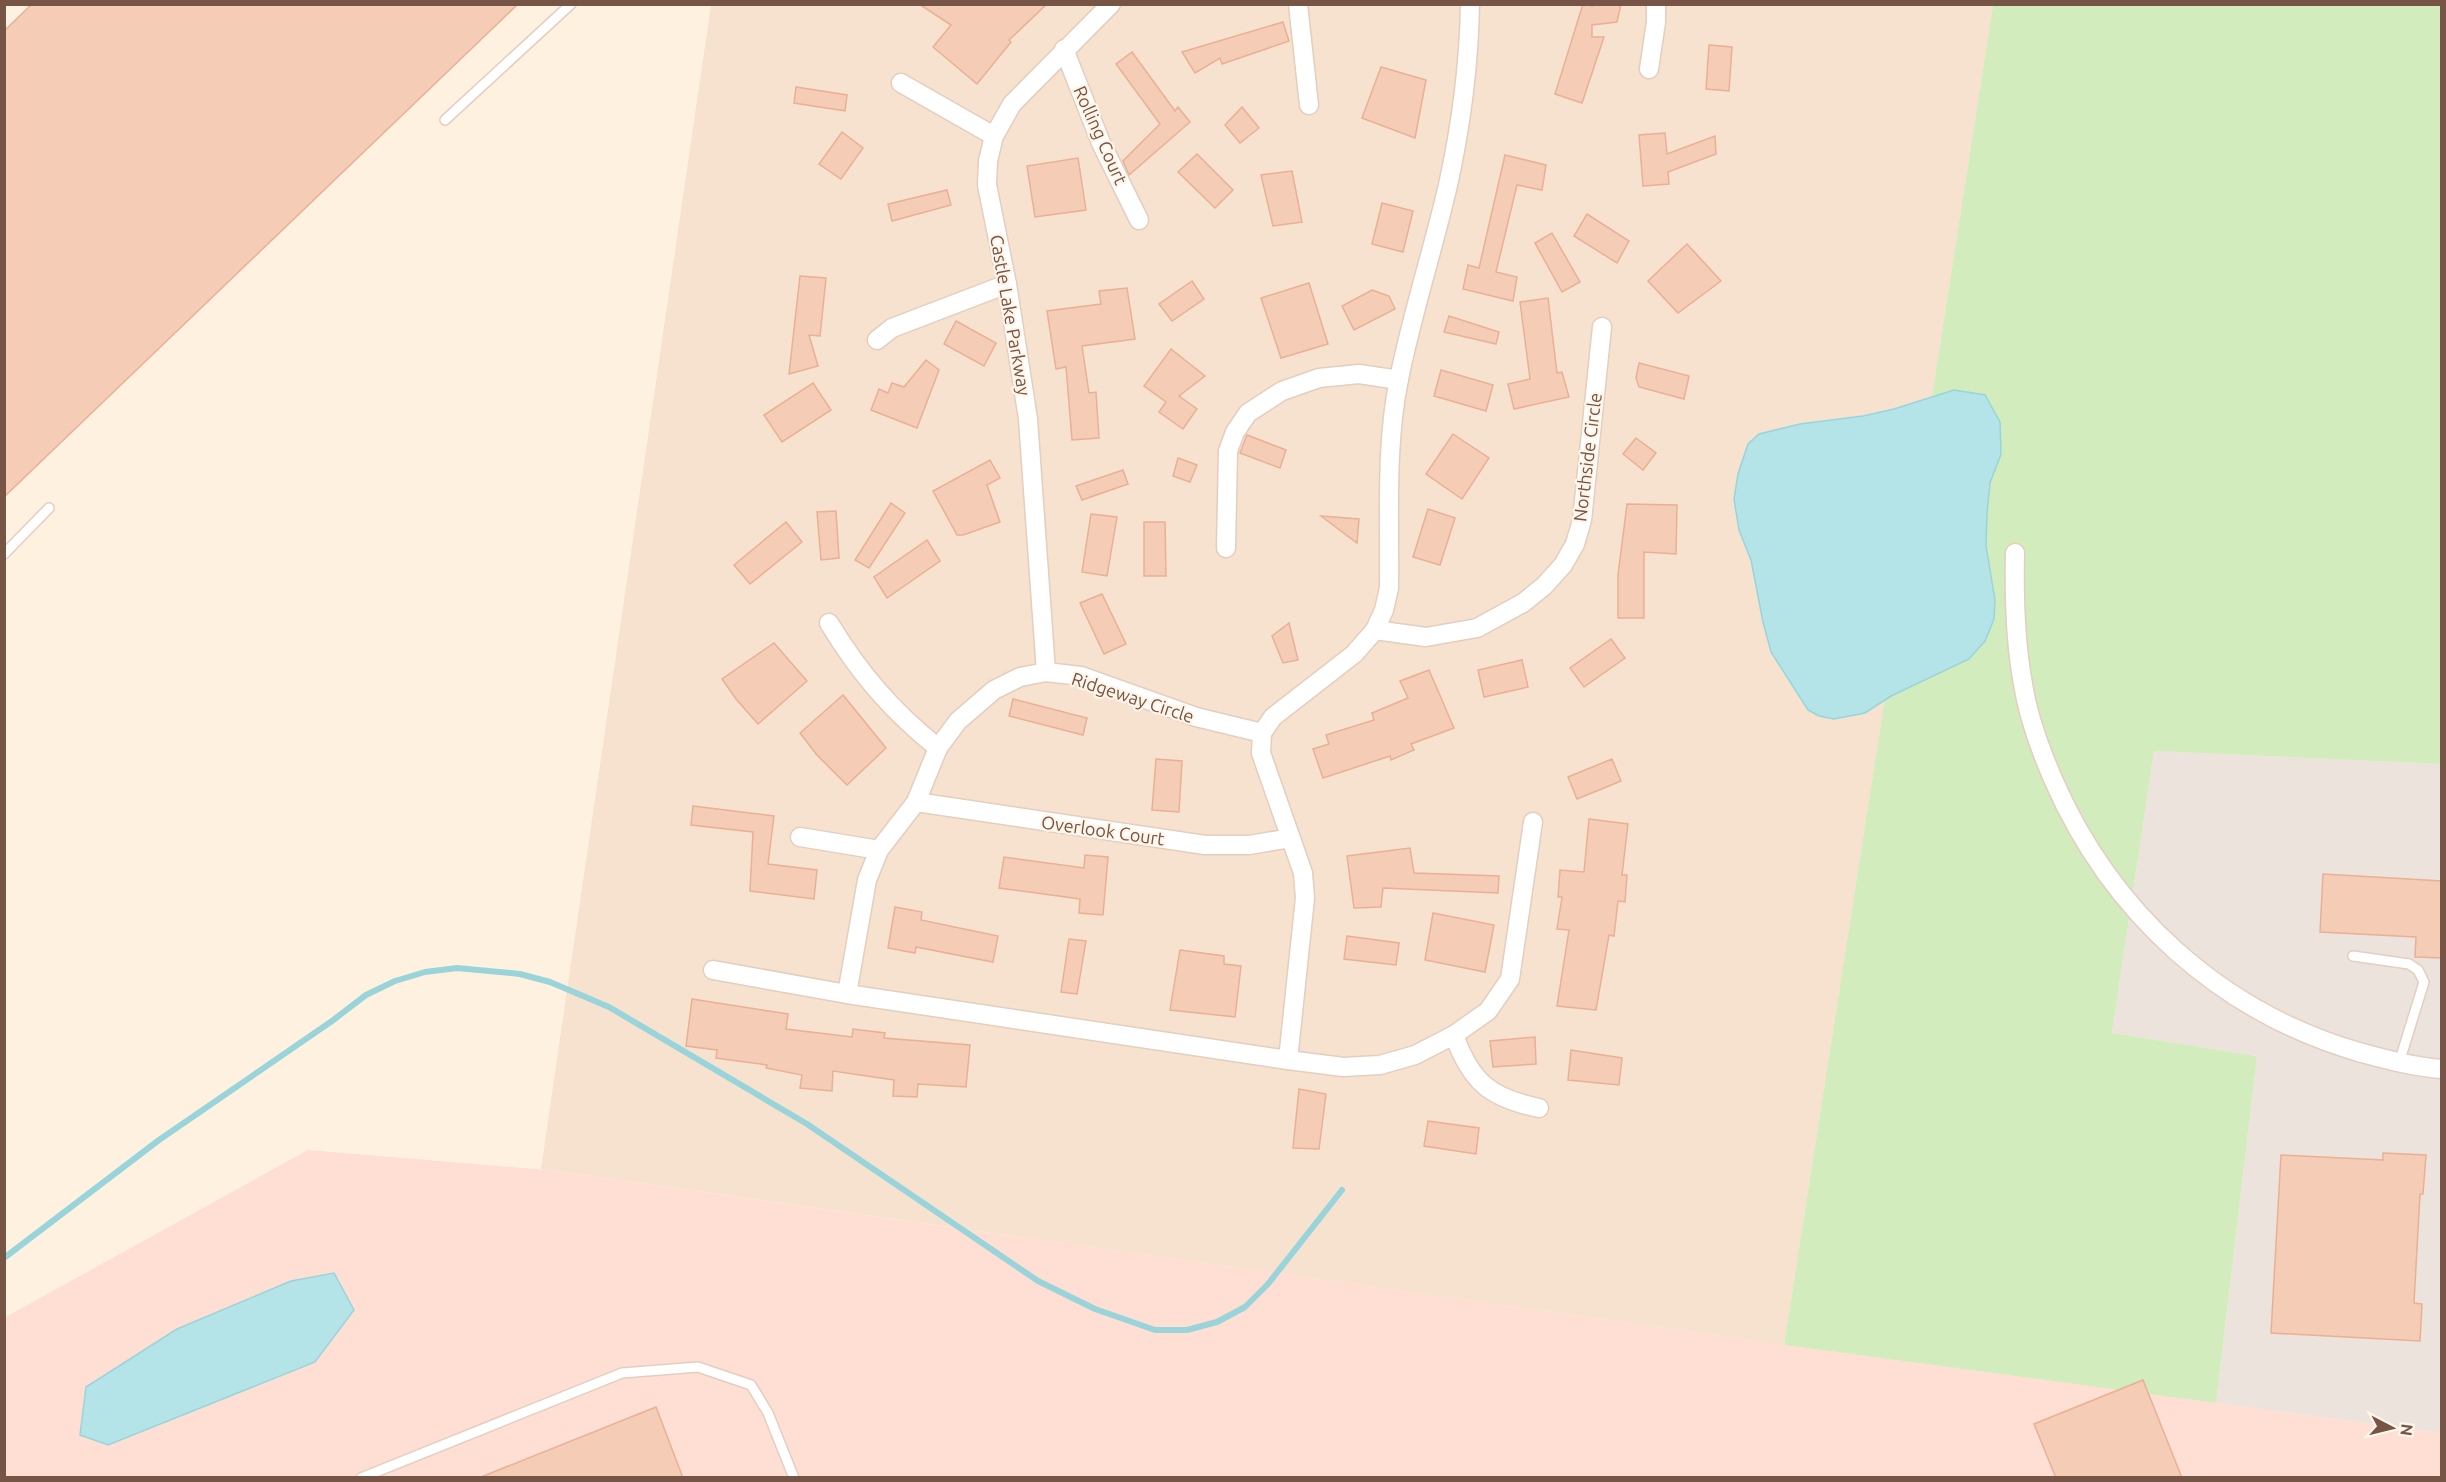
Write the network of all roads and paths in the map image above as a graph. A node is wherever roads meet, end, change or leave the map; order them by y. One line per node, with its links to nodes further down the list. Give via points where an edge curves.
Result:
1 (571, 4): 10 (lane)
2 (1111, 4): 6 (street, Castle Lake Parkway)
3 (1298, 4): 9 (street)
4 (1470, 4): 16 (street, via 1460,125)
5 (1656, 4): 7 (street)
6 (1065, 49): 11 (street, Castle Lake Parkway, via 1012,104); 12 (street, Rolling Court, via 1101,143)
7 (1648, 69)
8 (901, 83): 11 (street)
9 (1309, 105)
10 (445, 120)
11 (994, 135): 13 (street, Castle Lake Parkway, via 987,185)
12 (1139, 220)
13 (1007, 284): 15 (street, via 892,328); 23 (street, Castle Lake Parkway, via 1028,419)
14 (1602, 327): 22 (street, Northside Circle, via 1582,520 1563,565 1523,603 1478,628 1426,637)
15 (877, 340)
16 (1399, 380): 18 (street, via 1359,374 1319,378 1282,391 1248,413 1228,451); 22 (street, via 1392,439 1389,588)
17 (49, 508): 20 (lane)
18 (1226, 548)
19 (2015, 553): 36 (street, via 2014,620 2023,686 2045,761 2067,812 2102,869 2144,921 2193,967 2241,1001 2323,1042)
20 (4, 554)
21 (829, 623): 25 (street, via 873,688)
22 (1375, 630): 24 (street, via 1354,654 1272,717)
23 (1046, 672): 24 (street, Ridgeway Circle, via 1081,676 1196,717); 25 (street, Ridgeway Circle, via 1020,677 994,690 958,721)
24 (1262, 733): 29 (street, via 1261,753)
25 (938, 748): 26 (street, Ridgeway Circle)
26 (916, 802): 29 (street, Overlook Court, via 1205,845 1249,845); 30 (street, Ridgeway Circle)
27 (1533, 822): 34 (street, via 1510,979 1488,1011)
28 (800, 837): 30 (street)
29 (1291, 838): 35 (street, via 1303,873 1305,898)
30 (879, 850): 33 (street, Ridgeway Circle, via 867,880)
31 (2353, 956): 36 (lane, via 2409,964 2418,970 2424,982)
32 (713, 970): 33 (street)
33 (847, 994): 35 (street)
34 (1454, 1035): 35 (street, via 1415,1056 1380,1065 1343,1067); 38 (street, via 1463,1061 1484,1087 1511,1103)
35 (1288, 1060)
36 (2398, 1063): 37 (street)
37 (2442, 1069)
38 (1539, 1108)
39 (361, 1478): 40 (lane, via 622,1373 698,1367 751,1385 768,1413)
40 (794, 1478)

